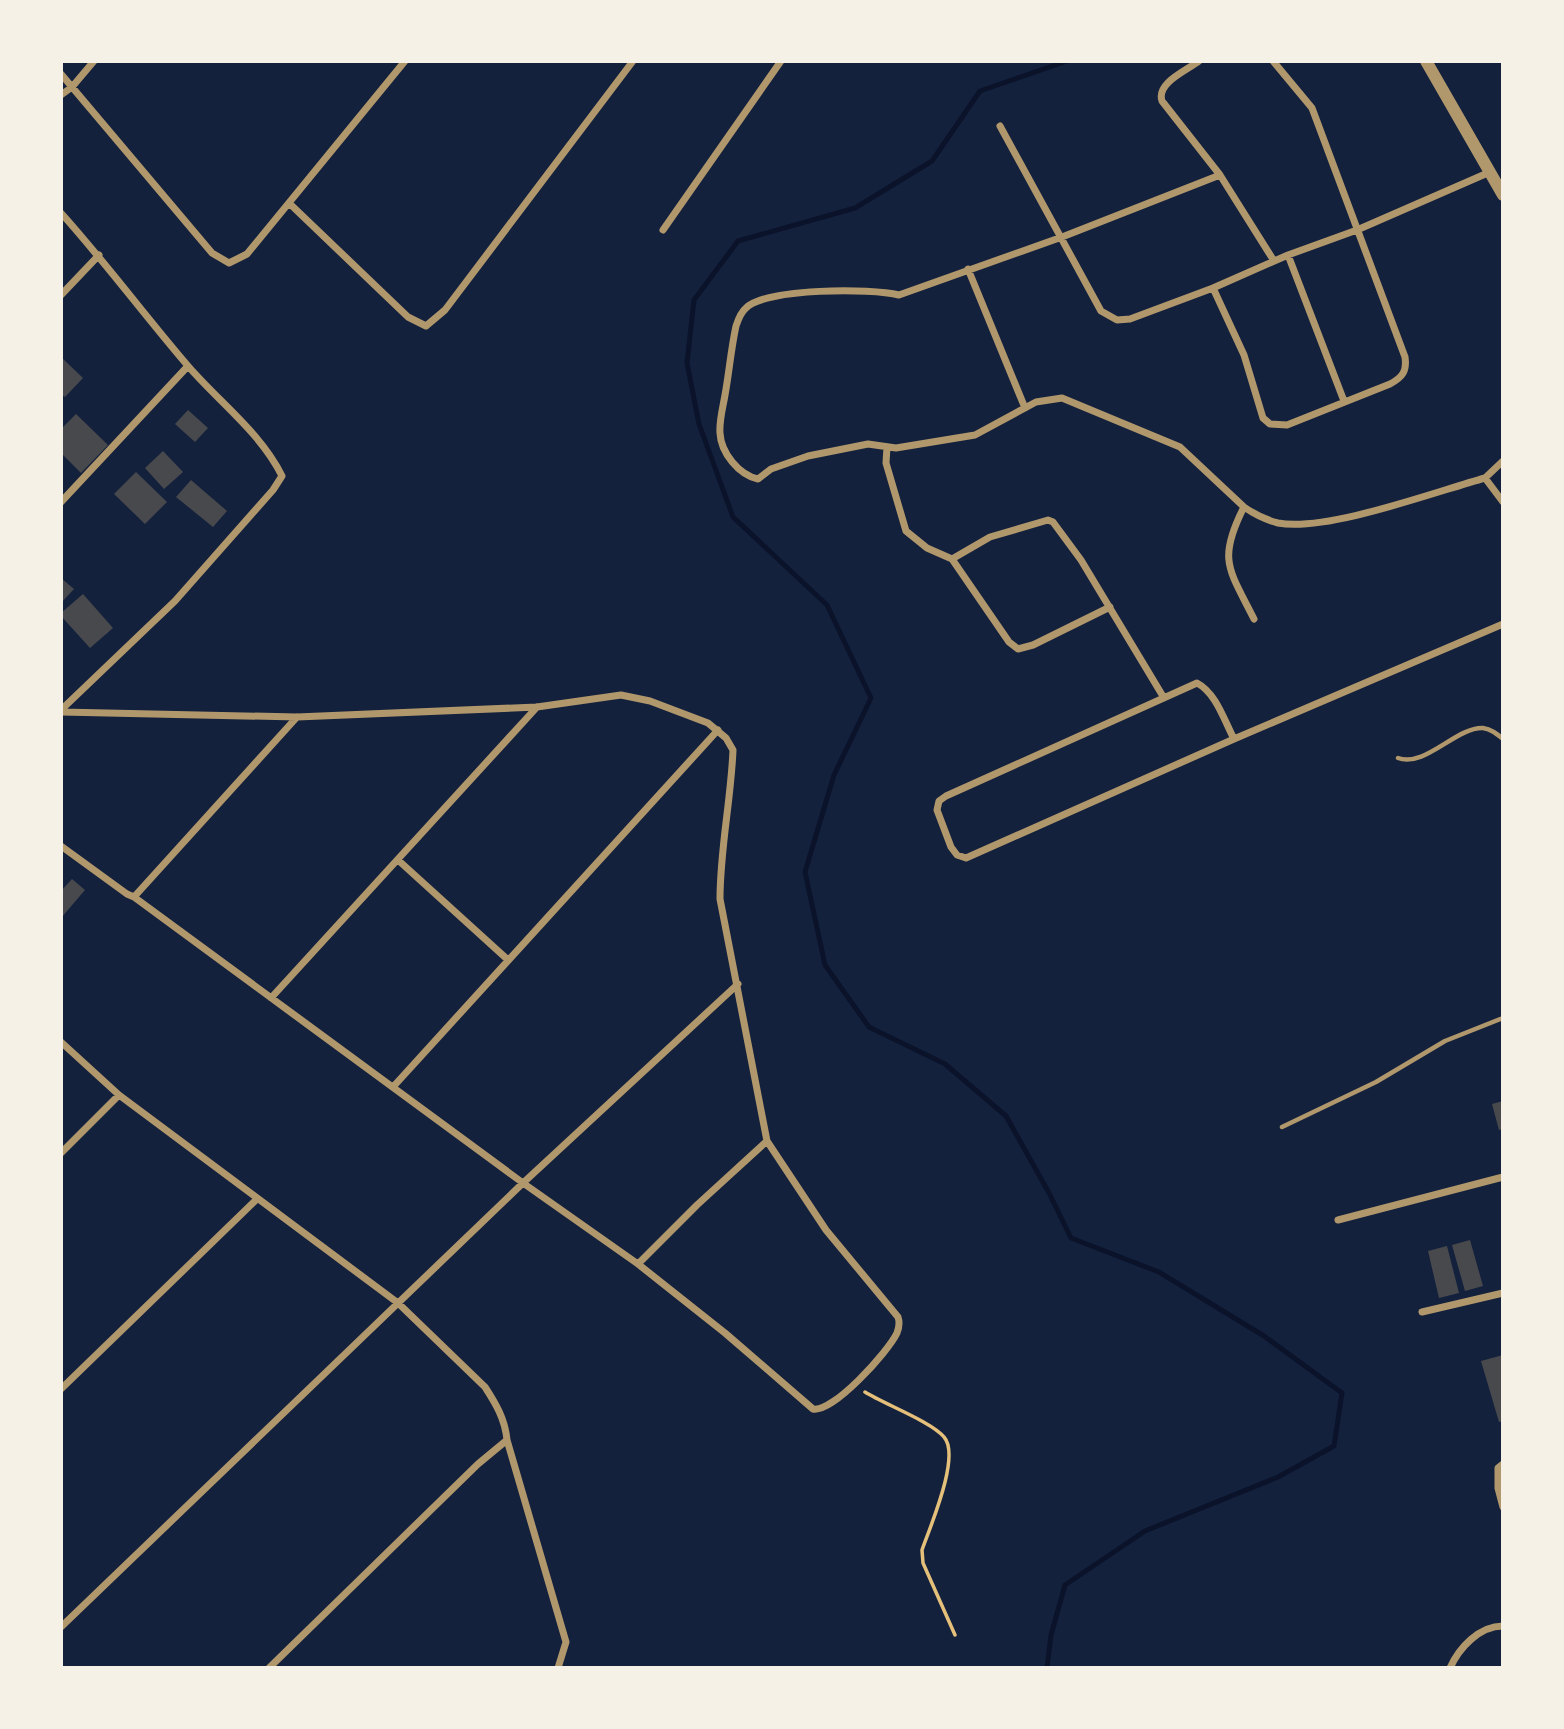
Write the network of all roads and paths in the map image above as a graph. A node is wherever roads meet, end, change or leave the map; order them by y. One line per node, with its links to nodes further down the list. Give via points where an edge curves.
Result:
1 (94, 61): 9 (street)
2 (405, 61): 15 (street)
3 (633, 61): 15 (street, via 444,310 426,326 408,317)
4 (781, 61): 17 (street)
5 (1199, 61): 13 (street, via 1163,86 1160,95)
6 (1273, 61): 18 (street, via 1312,108)
7 (1426, 61): 12 (street)
8 (61, 74): 9 (street)
9 (72, 87): 10 (street); 15 (street, via 212,253 229,263 247,254)
10 (61, 95)
11 (1000, 126): 19 (street)
12 (1490, 172): 14 (street); 18 (street)
13 (1220, 175): 19 (street); 22 (street)
14 (1503, 195)
15 (289, 203)
16 (61, 214): 20 (street)
17 (663, 230)
18 (1357, 230): 21 (street); 27 (street, via 1406,366 1390,384)
19 (1062, 237): 23 (street); 24 (street, via 1107,317 1130,319)
20 (99, 255): 25 (street); 26 (street)
21 (1288, 255): 22 (street); 27 (street)
22 (1274, 261): 24 (street)
23 (968, 269): 28 (street); 29 (street, via 899,295 826,292 769,296 747,307 736,326 720,431 730,457 747,477 758,479 771,469 808,456 868,444)
24 (1213, 288): 27 (street, via 1244,355 1263,418 1270,424 1287,425)
25 (61, 295)
26 (188, 366): 32 (street); 41 (street, via 272,456 282,476 176,601)
27 (1344, 401)
28 (1025, 408): 29 (street, via 975,435); 34 (street, via 1062,398 1180,447)
29 (887, 447): 35 (street, via 886,463 906,531)
30 (1503, 461): 31 (street)
31 (1485, 478): 33 (street); 34 (street, via 1322,522 1279,523)
32 (61, 502)
33 (1503, 502)
34 (1244, 507): 37 (street, via 1227,554)
35 (951, 559): 36 (street, via 990,537 1048,520 1057,525); 36 (street, via 1018,649)
36 (1110, 607): 39 (street)
37 (1254, 619)
38 (1503, 624): 44 (street)
39 (1164, 698): 44 (street, via 1197,683 1205,687); 44 (street, via 946,796 937,810 951,847 966,858)
40 (537, 707): 42 (street); 43 (street, via 621,695 676,710); 48 (street)
41 (61, 711): 42 (street)
42 (297, 717): 49 (street)
43 (719, 730): 50 (street); 51 (street, via 733,750 720,899)
44 (1234, 739)
45 (1503, 739): 46 (lane, via 1492,730 1474,730 1411,761)
46 (1398, 758)
47 (61, 846): 49 (street)
48 (398, 860): 50 (street); 52 (street)
49 (134, 897): 52 (street)
50 (508, 960): 55 (street)
51 (737, 984): 58 (street); 61 (street)
52 (271, 998): 55 (street)
53 (1503, 1018): 57 (lane, via 1445,1041 1376,1082)
54 (61, 1042): 56 (street)
55 (393, 1087): 61 (street)
56 (119, 1095): 59 (street); 62 (street)
57 (1282, 1127)
58 (767, 1141): 64 (street); 68 (street, via 826,1230 898,1317 900,1323 891,1342)
59 (61, 1153)
60 (1503, 1177): 63 (street)
61 (523, 1183): 64 (street); 66 (street)
62 (257, 1199): 66 (street); 69 (street)
63 (1338, 1220)
64 (638, 1264): 68 (street, via 808,1406 818,1410)
65 (1503, 1293): 67 (street)
66 (398, 1303): 70 (street, via 485,1387 502,1416); 74 (street)
67 (1422, 1312)
68 (853, 1384): 75 (path, via 930,1427 950,1448 950,1464 922,1550 923,1563)
69 (61, 1389)
70 (507, 1440): 76 (street); 77 (street, via 566,1642)
71 (1503, 1464): 72 (street, via 1498,1478)
72 (1503, 1507)
73 (1503, 1626): 78 (street, via 1471,1639)
74 (61, 1627)
75 (955, 1634)
76 (269, 1668)
77 (558, 1668)
78 (1450, 1668)

